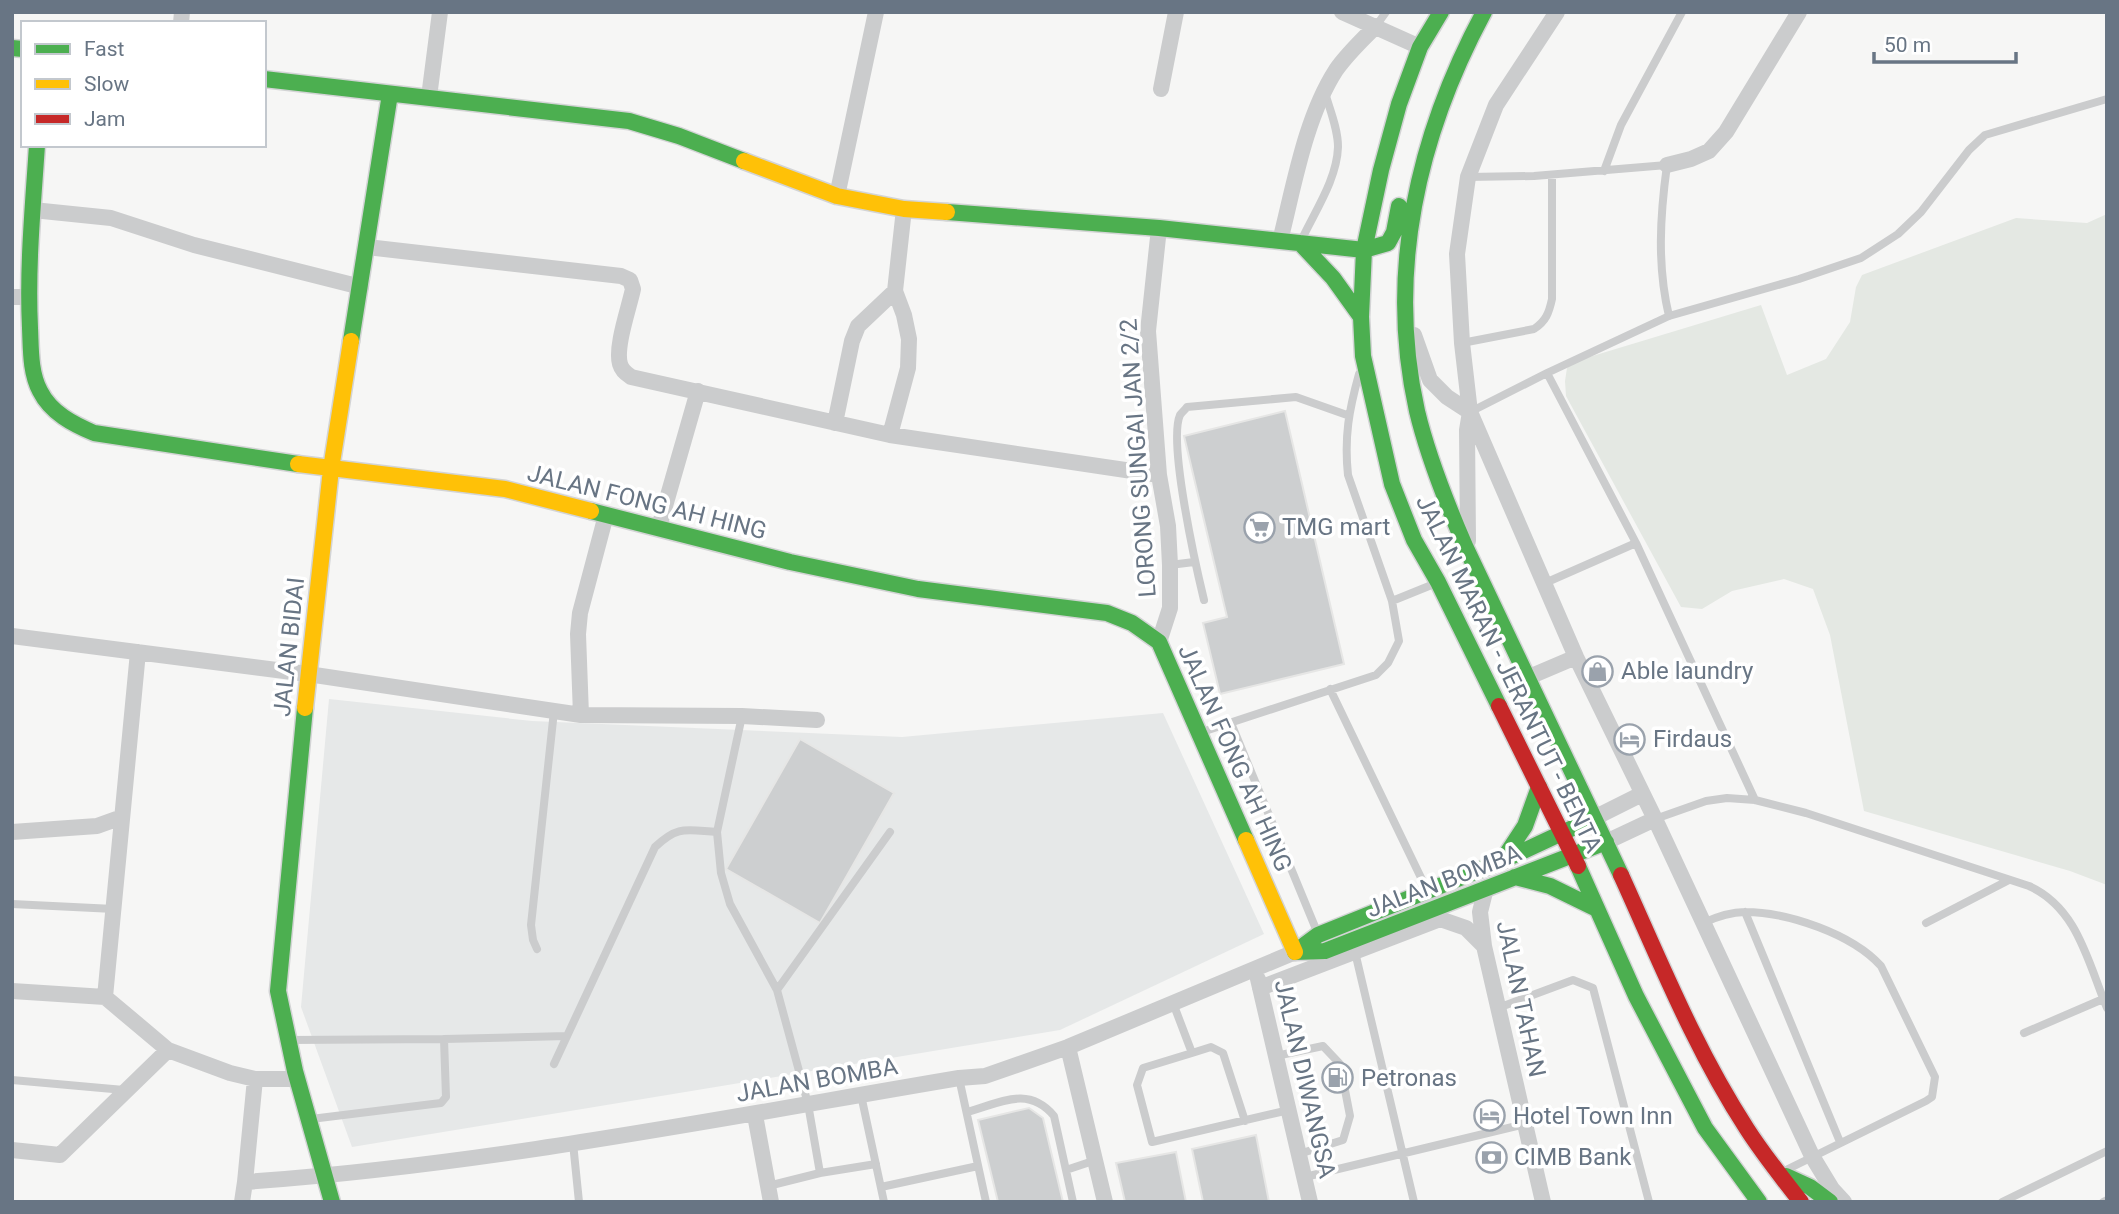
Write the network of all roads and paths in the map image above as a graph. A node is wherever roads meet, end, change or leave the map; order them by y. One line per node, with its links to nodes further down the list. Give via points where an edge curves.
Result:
1 (440, 12): 17 (street)
2 (876, 12): 25 (street)
3 (1176, 12): 14 (street)
4 (1342, 12): 11 (street)
5 (1386, 12): 11 (lane)
6 (1441, 12): 12 (main road, JALAN MARAN - JERANTUT - BENTA)
7 (1484, 12): 19 (main road, JALAN MARAN - JERANTUT - BENTA, via 1466,43)
8 (1557, 12): 24 (street, via 1496,105)
9 (1682, 12): 22 (lane, via 1621,125)
10 (1799, 12): 21 (street, via 1726,132 1709,151)
11 (1376, 26): 12 (street); 15 (street, via 1353,48)
12 (1420, 47): 32 (main road, JALAN MARAN - JERANTUT - BENTA, via 1399,104)
13 (266, 79): 16 (main road)
14 (1161, 89)
15 (1325, 90): 29 (street, via 1303,149); 30 (lane, via 1336,131 1336,162)
16 (390, 94): 17 (main road); 31 (main road, JALAN BIDAI)
17 (429, 97): 25 (main road, via 629,121)
18 (2107, 99): 37 (lane, via 1985,135 1922,212 1861,258)
19 (1432, 129): 32 (main road, via 1423,133 1411,152 1393,237 1382,248); 36 (main road, JALAN MARAN - JERANTUT - BENTA, via 1421,167 1408,252)
20 (37, 147): 27 (main road, JALAN FONG AH HING)
21 (1667, 165): 22 (lane); 37 (lane, via 1660,252)
22 (1604, 171): 23 (lane)
23 (1552, 175): 24 (lane); 39 (lane, via 1549,313 1534,329)
24 (1468, 177): 39 (street, via 1458,254)
25 (837, 196): 26 (main road)
26 (904, 209): 28 (main road); 34 (street)
27 (33, 211): 33 (street, via 111,218); 35 (main road, JALAN FONG AH HING)
28 (1159, 228): 29 (main road); 48 (street, LORONG SUNGAI JAN 2/2, via 1148,331)
29 (1280, 241): 30 (main road)
30 (1300, 243): 32 (main road); 38 (main road)
31 (367, 247): 33 (main road, JALAN BIDAI); 42 (street, via 621,276 630,280 633,289 620,352 623,371 631,377)
32 (1364, 250): 38 (main road, JALAN MARAN - JERANTUT - BENTA)
33 (360, 287): 47 (main road, JALAN BIDAI)
34 (895, 291): 45 (street, via 858,326); 46 (street, via 909,339 908,368)
35 (20, 297): 47 (main road, JALAN FONG AH HING, via 40,391 51,408 71,423 94,433)
36 (1406, 314): 43 (street, via 1430,380); 52 (main road, JALAN MARAN - JERANTUT - BENTA, via 1415,405 1433,472)
37 (1669, 316): 41 (lane)
38 (1361, 317): 40 (main road, JALAN MARAN - JERANTUT - BENTA)
39 (1462, 344): 43 (street)
40 (1363, 356): 44 (lane); 55 (main road, JALAN MARAN - JERANTUT - BENTA, via 1392,484 1414,540)
41 (1547, 373): 43 (lane); 51 (lane)
42 (698, 391): 45 (street); 50 (street)
43 (1470, 412): 52 (street); 56 (street)
44 (1347, 415): 53 (lane, via 1296,397 1187,407 1180,416 1176,446); 58 (lane, via 1349,475)
45 (835, 423): 46 (street)
46 (890, 435): 48 (street)
47 (331, 469): 49 (main road, JALAN FONG AH HING, via 505,489); 63 (main road, JALAN BIDAI)
48 (1159, 475): 54 (street, LORONG SUNGAI JAN 2/2)
49 (606, 514): 50 (main road, JALAN FONG AH HING); 67 (street, via 580,613)
50 (659, 527): 60 (main road, JALAN FONG AH HING, via 790,562 918,589 1108,613)
51 (1636, 543): 56 (lane); 74 (lane)
52 (1469, 554): 64 (main road, JALAN MARAN - JERANTUT - BENTA)
53 (1194, 562): 54 (lane); 57 (lane)
54 (1170, 565): 60 (street, LORONG SUNGAI JAN 2/2, via 1170,608)
55 (1438, 582): 58 (lane); 72 (main road, JALAN MARAN - JERANTUT - BENTA)
56 (1545, 583): 62 (street)
57 (1204, 600)
58 (1392, 601): 65 (lane, via 1399,641 1388,663 1376,675)
59 (12, 636): 61 (street)
60 (1159, 642): 71 (main road, JALAN FONG AH HING)
61 (138, 652): 63 (street); 75 (street)
62 (1576, 657): 64 (street); 73 (street)
63 (308, 674): 66 (street); 112 (main road, JALAN BIDAI, via 278,990)
64 (1529, 677): 76 (main road, JALAN MARAN - JERANTUT - BENTA)
65 (1330, 690): 70 (lane); 88 (lane)
66 (554, 711): 67 (street); 97 (lane, via 531,925)
67 (581, 715): 68 (street)
68 (741, 716): 69 (street); 79 (lane)
69 (817, 720)
70 (1231, 723): 71 (lane); 95 (lane)
71 (1199, 733): 98 (main road, JALAN FONG AH HING)
72 (1539, 787): 81 (main road, JALAN MARAN - JERANTUT - BENTA); 84 (main road, via 1525,826)
73 (1642, 794): 76 (street); 77 (street)
74 (1755, 800): 77 (lane, via 1706,801); 86 (lane)
75 (122, 817): 78 (street, via 97,826); 90 (street)
76 (1594, 818): 81 (main road, JALAN BOMBA); 82 (main road, JALAN MARAN - JERANTUT - BENTA)
77 (1655, 818): 82 (street); 93 (street)
78 (12, 832)
79 (717, 832): 102 (lane, via 730,904); 110 (lane, via 684,830 668,834 654,847)
80 (890, 832): 102 (lane)
81 (1562, 833): 83 (main road, JALAN MARAN - JERANTUT - BENTA); 84 (main road, JALAN BOMBA)
82 (1606, 842): 83 (main road, JALAN BOMBA); 143 (main road, JALAN MARAN - JERANTUT - BENTA, via 1687,1019 1738,1115)
83 (1573, 855): 85 (main road, JALAN BOMBA); 91 (main road, JALAN MARAN - JERANTUT - BENTA)
84 (1502, 861): 88 (main road, JALAN BOMBA)
85 (1515, 877): 87 (main road, JALAN BOMBA); 91 (main road, via 1550,886)
86 (2009, 880): 94 (lane); 105 (lane, via 2047,893 2062,909 2074,926)
87 (1486, 888): 96 (street, JALAN TAHAN, via 1480,912); 98 (main road, JALAN BOMBA, via 1325,951)
88 (1428, 892): 95 (main road, JALAN BOMBA)
89 (12, 904): 90 (lane)
90 (114, 909): 104 (street)
91 (1597, 909): 160 (main road, JALAN MARAN - JERANTUT - BENTA, via 1704,1128)
92 (1745, 912): 93 (lane); 131 (lane); 131 (lane, via 1781,916 1829,932 1870,955 1881,966 1935,1077 1933,1097)
93 (1703, 923): 137 (street)
94 (1926, 923)
95 (1318, 934): 98 (main road, JALAN BOMBA)
96 (1484, 946): 99 (street, via 1466,928 1440,919); 107 (street, JALAN TAHAN)
97 (537, 949)
98 (1295, 952): 100 (street, JALAN BOMBA)
99 (1355, 952): 101 (street); 136 (lane)
100 (1255, 968): 101 (street, JALAN DIWANGSA); 106 (street, JALAN BOMBA)
101 (1260, 988): 116 (street, JALAN DIWANGSA)
102 (777, 990): 124 (lane)
103 (12, 991): 104 (street)
104 (105, 998): 114 (street)
105 (2103, 999): 108 (lane); 109 (lane)
106 (1173, 1003): 113 (street, JALAN BOMBA); 115 (lane)
107 (1498, 1008): 130 (street, JALAN TAHAN); 159 (lane, via 1573,980 1593,988)
108 (2107, 1008)
109 (2024, 1033)
110 (567, 1036): 111 (lane); 117 (lane)
111 (444, 1039): 112 (lane); 128 (lane, via 446,1097 441,1103)
112 (286, 1040): 120 (main road, JALAN BIDAI)
113 (1068, 1047): 118 (street, JALAN BOMBA, via 985,1076); 138 (street)
114 (168, 1050): 119 (street); 122 (street)
115 (1192, 1053): 129 (lane, via 1211,1046 1223,1053); 129 (lane, via 1143,1068 1137,1086 1152,1142)
116 (1276, 1056): 125 (street, JALAN DIWANGSA); 135 (lane, via 1323,1046 1340,1064 1350,1116 1343,1140)
117 (554, 1064)
118 (959, 1078): 123 (street, JALAN BOMBA); 126 (lane)
119 (255, 1079): 120 (street); 146 (street)
120 (296, 1079): 128 (main road, JALAN BIDAI)
121 (12, 1080): 122 (lane)
122 (125, 1090): 133 (street, via 60,1155)
123 (861, 1095): 124 (street, JALAN BOMBA); 139 (lane)
124 (808, 1104): 127 (street, JALAN BOMBA); 142 (lane)
125 (1289, 1110): 129 (lane); 135 (street, JALAN DIWANGSA)
126 (967, 1112): 140 (lane); 141 (lane, via 1020,1098 1034,1099 1054,1116)
127 (755, 1115): 132 (street, JALAN BOMBA); 148 (street)
128 (308, 1119): 144 (main road, JALAN BIDAI)
129 (1245, 1121)
130 (1525, 1124): 136 (lane); 158 (street, JALAN TAHAN)
131 (1840, 1142): 137 (lane)
132 (573, 1143): 144 (street, JALAN BOMBA); 151 (lane)
133 (12, 1150)
134 (2107, 1151): 164 (lane)
135 (1299, 1154): 145 (street, JALAN DIWANGSA)
136 (1402, 1154): 145 (lane); 157 (lane)
137 (1812, 1156): 143 (lane); 163 (street)
138 (1096, 1160): 141 (lane); 155 (street)
139 (876, 1164): 142 (lane); 147 (lane)
140 (978, 1166): 147 (lane); 153 (lane)
141 (1066, 1170): 154 (lane)
142 (820, 1173): 148 (lane)
143 (1779, 1173): 161 (main road, JALAN MARAN - JERANTUT - BENTA); 162 (main road)
144 (326, 1176): 146 (street, JALAN BOMBA); 150 (main road, JALAN BIDAI)
145 (1305, 1177): 156 (street, JALAN DIWANGSA)
146 (246, 1182): 149 (street)
147 (881, 1187): 152 (lane)
148 (770, 1194)
149 (242, 1202)
150 (332, 1202)
151 (579, 1202)
152 (884, 1202)
153 (986, 1202)
154 (1073, 1202)
155 (1105, 1202)
156 (1310, 1202)
157 (1414, 1202)
158 (1543, 1202)
159 (1649, 1202)
160 (1759, 1202)
161 (1801, 1202)
162 (1830, 1202)
163 (1844, 1202)
164 (2002, 1202)

